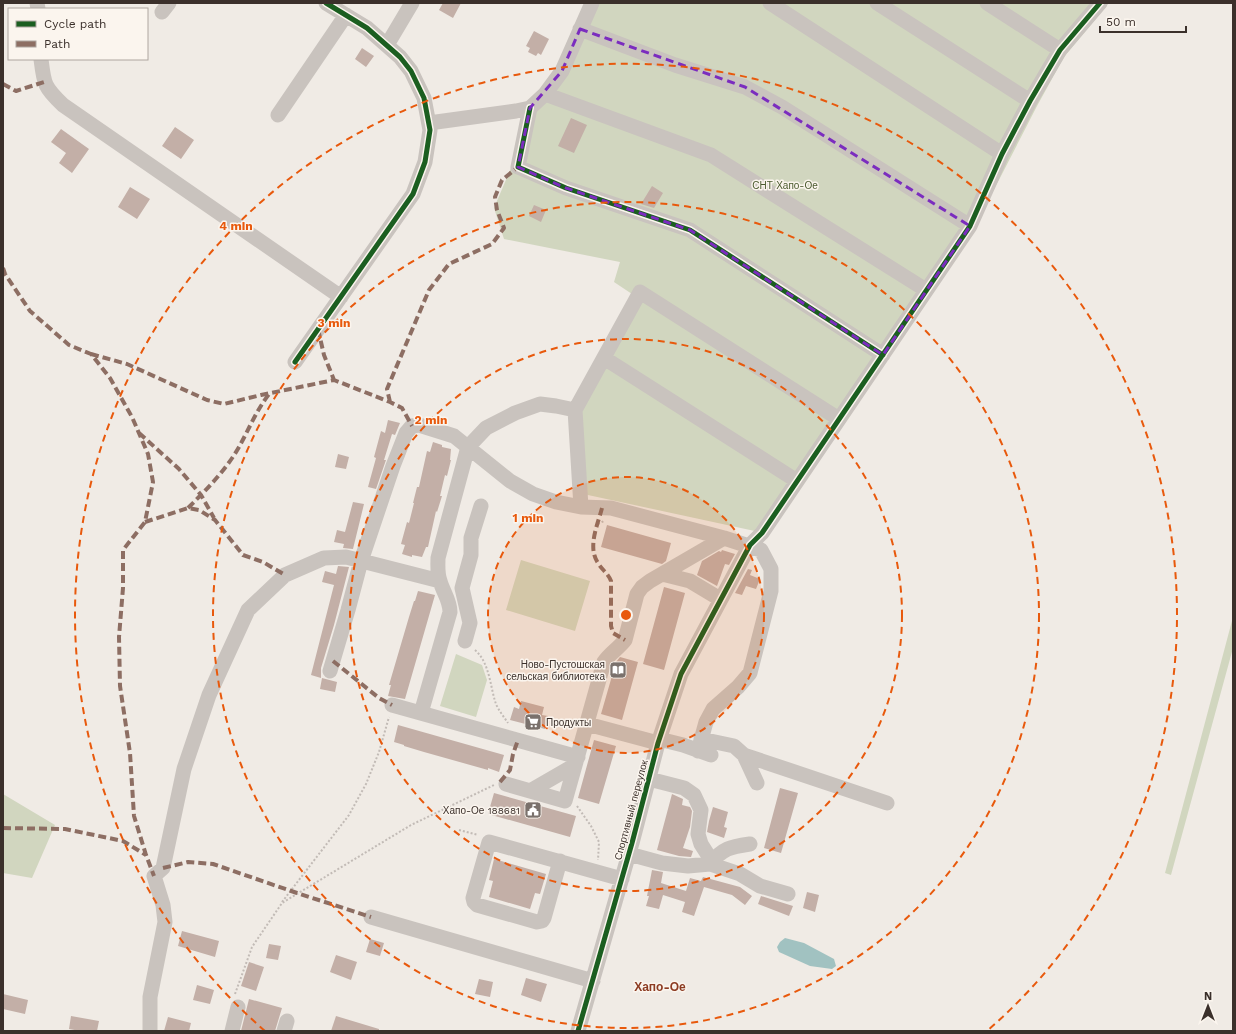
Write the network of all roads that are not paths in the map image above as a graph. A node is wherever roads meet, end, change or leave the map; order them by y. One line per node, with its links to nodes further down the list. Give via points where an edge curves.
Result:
1 (326, 3): 8 (street)
2 (412, 3): 10 (street)
3 (592, 3): 9 (street)
4 (770, 3): 18 (street)
5 (877, 3): 14 (street)
6 (987, 3): 11 (street)
7 (1099, 3): 11 (street, Спортивный переулок)
8 (346, 16): 10 (street, via 367,28); 16 (street)
9 (580, 30): 13 (street, via 562,71); 19 (street, via 675,65 745,87 782,107)
10 (387, 45): 17 (street, via 411,71 424,98)
11 (1060, 50): 14 (street, Спортивный переулок)
12 (41, 60): 21 (street, via 44,82 51,94 63,105)
13 (545, 94): 15 (street); 20 (street, via 711,154)
14 (1030, 101): 18 (street, Спортивный переулок)
15 (530, 108): 17 (street); 22 (street, via 518,167 566,188 690,230)
16 (278, 115)
17 (429, 123): 21 (street, via 425,162 413,194)
18 (1002, 154): 19 (street, Спортивный переулок)
19 (970, 226): 20 (street, Спортивный переулок)
20 (926, 290): 22 (street, Спортивный переулок)
21 (341, 297): 24 (street)
22 (883, 355): 26 (street, Спортивный переулок)
23 (604, 358): 25 (street); 26 (street, via 640,292); 28 (street)
24 (295, 362)
25 (575, 410): 27 (street, via 540,404 486,428); 30 (street)
26 (839, 418): 28 (street, Спортивный переулок)
27 (468, 448): 30 (street, via 510,481 533,494); 33 (street, via 454,436 419,425 412,426 406,433 393,466); 35 (street, via 438,558)
28 (797, 481): 32 (street, Спортивный переулок, via 762,533)
29 (481, 506): 37 (street, via 471,538 471,555 462,588)
30 (581, 507): 31 (street, via 611,508)
31 (724, 538): 32 (street); 34 (street)
32 (750, 545): 36 (street, Спортивный переулок); 45 (street, via 761,550 772,568 771,591 750,673 713,709 706,722)
33 (361, 561): 35 (street); 40 (street); 62 (street, via 346,557 324,558 285,575 248,610 209,695 184,769 163,868 154,876 163,905 165,922 150,996)
34 (662, 574): 36 (street, via 690,581); 43 (street, via 642,587 637,594 625,640 604,662)
35 (440, 581): 38 (street)
36 (720, 599): 44 (street, Спортивный переулок, via 681,674)
37 (465, 600): 38 (street); 39 (street, via 470,623)
38 (450, 603): 42 (street, via 450,612)
39 (465, 641)
40 (330, 671)
41 (392, 705): 42 (street)
42 (421, 713): 47 (street, via 518,740)
43 (587, 724): 44 (street); 47 (street)
44 (658, 741): 45 (street); 48 (street, Спортивный переулок)
45 (703, 748): 46 (street, via 734,746)
46 (744, 755): 49 (street); 52 (street)
47 (576, 761): 51 (street); 51 (street, via 565,801)
48 (649, 779): 54 (street, Спортивный переулок); 56 (street, via 684,788 694,796 701,810 698,834)
49 (757, 783)
50 (506, 784): 51 (street)
51 (530, 791)
52 (887, 803)
53 (750, 844): 56 (street, via 719,853)
54 (629, 854): 56 (street, via 662,863 688,866); 57 (street, Спортивный переулок)
55 (560, 862): 55 (street, via 489,842 474,902 538,922 542,921); 57 (street)
56 (710, 864): 58 (street, via 740,874 760,886)
57 (622, 879): 60 (street, Спортивный переулок)
58 (788, 894)
59 (371, 918): 60 (street)
60 (593, 981): 64 (street, Спортивный переулок)
61 (236, 1003): 63 (street)
62 (150, 1031)
63 (232, 1031)
64 (578, 1031)

